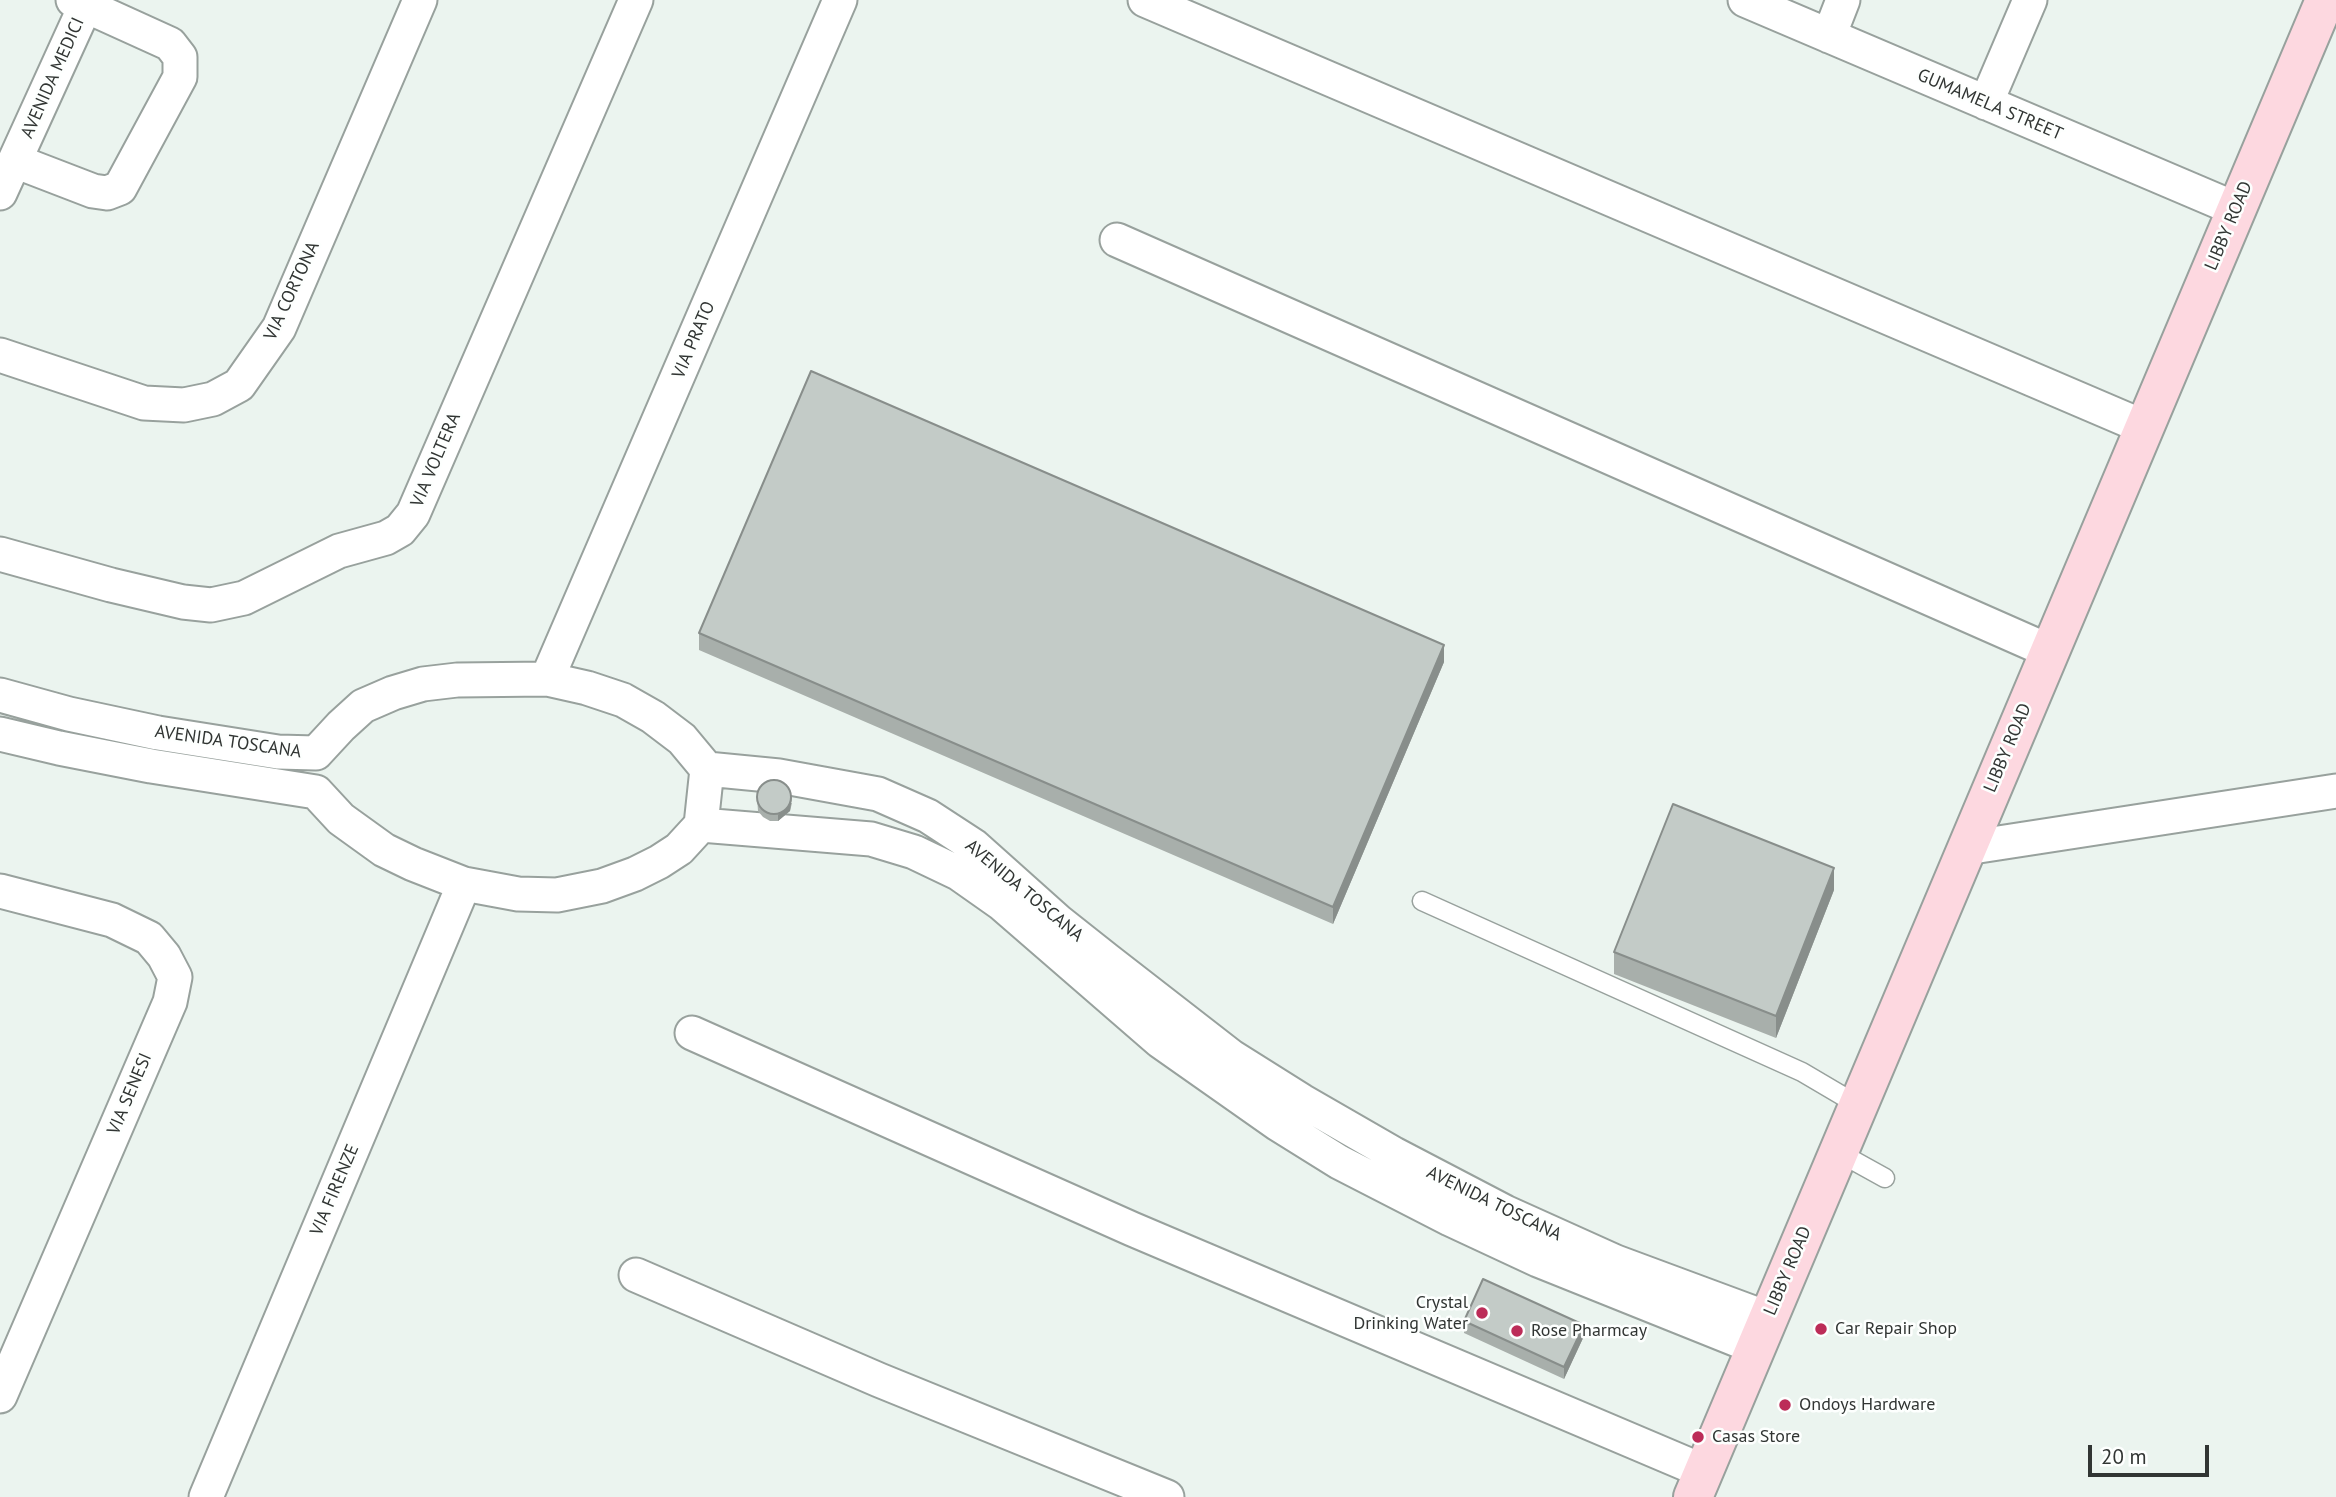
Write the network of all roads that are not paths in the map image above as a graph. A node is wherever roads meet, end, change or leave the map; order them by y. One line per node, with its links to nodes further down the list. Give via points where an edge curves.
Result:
1 (420, 0): 16 (street, VIA CORTONA, via 279,328 239,385 213,399 184,405 144,403)
2 (636, 0): 18 (street, VIA VOLTERA, via 413,513 400,530 339,551 244,598 211,605 123,588)
3 (840, 0): 20 (street, VIA PRATO)
4 (1145, 0): 17 (street)
5 (1745, 0): 10 (street, GUMAMELA STREET)
6 (1843, 0): 10 (street)
7 (2030, 0): 11 (street)
8 (2325, 0): 14 (main road, LIBBY ROAD)
9 (82, 2): 12 (street, AVENIDA MEDICI); 12 (street, via 170,44 180,57 180,77 120,188 107,193 93,191)
10 (1829, 36): 11 (street, GUMAMELA STREET)
11 (1986, 103): 14 (street, GUMAMELA STREET)
12 (15, 161): 13 (street, AVENIDA MEDICI)
13 (0, 194)
14 (2236, 209): 17 (main road, LIBBY ROAD)
15 (1117, 240): 19 (street)
16 (0, 355)
17 (2144, 427): 19 (main road, LIBBY ROAD)
18 (0, 554)
19 (2049, 651): 30 (main road, LIBBY ROAD)
20 (547, 680): 23 (street, AVENIDA TOSCANA, via 457,680 393,693 363,706); 24 (street, AVENIDA TOSCANA, via 623,700 682,739)
21 (0, 695): 23 (street, AVENIDA TOSCANA, via 158,733 278,752)
22 (0, 733): 27 (street, AVENIDA TOSCANA, via 151,766)
23 (316, 753): 27 (street)
24 (707, 769): 25 (street, AVENIDA TOSCANA, via 779,775); 28 (street)
25 (850, 788): 29 (street); 34 (street, AVENIDA TOSCANA, via 904,805 962,838 1019,884)
26 (2336, 791): 30 (street)
27 (316, 792): 31 (street, via 341,819 384,850)
28 (701, 825): 29 (street, AVENIDA TOSCANA); 31 (street, via 659,862 602,886 557,895 518,894)
29 (842, 835): 34 (street, AVENIDA TOSCANA, via 894,845 958,873)
30 (1966, 848): 36 (main road, LIBBY ROAD)
31 (464, 884): 46 (street, VIA FIRENZE)
32 (0, 891): 44 (street, VIA SENESI, via 112,920 149,938 175,976 170,1002)
33 (1422, 901): 36 (lane, via 1802,1072)
34 (1050, 930): 37 (street, AVENIDA TOSCANA, via 1232,1057); 39 (street, AVENIDA TOSCANA, via 1160,1041 1278,1124)
35 (692, 1033): 45 (street)
36 (1858, 1105): 38 (main road, LIBBY ROAD)
37 (1376, 1144): 39 (street); 42 (street, AVENIDA TOSCANA, via 1616,1262)
38 (1838, 1152): 40 (lane); 43 (main road, LIBBY ROAD)
39 (1364, 1174): 42 (street, AVENIDA TOSCANA, via 1538,1260)
40 (1885, 1178)
41 (636, 1275): 47 (street)
42 (1681, 1302): 43 (street, AVENIDA TOSCANA)
43 (1761, 1332): 45 (main road, LIBBY ROAD)
44 (0, 1396)
45 (1698, 1484)
46 (206, 1497)
47 (1167, 1497)

